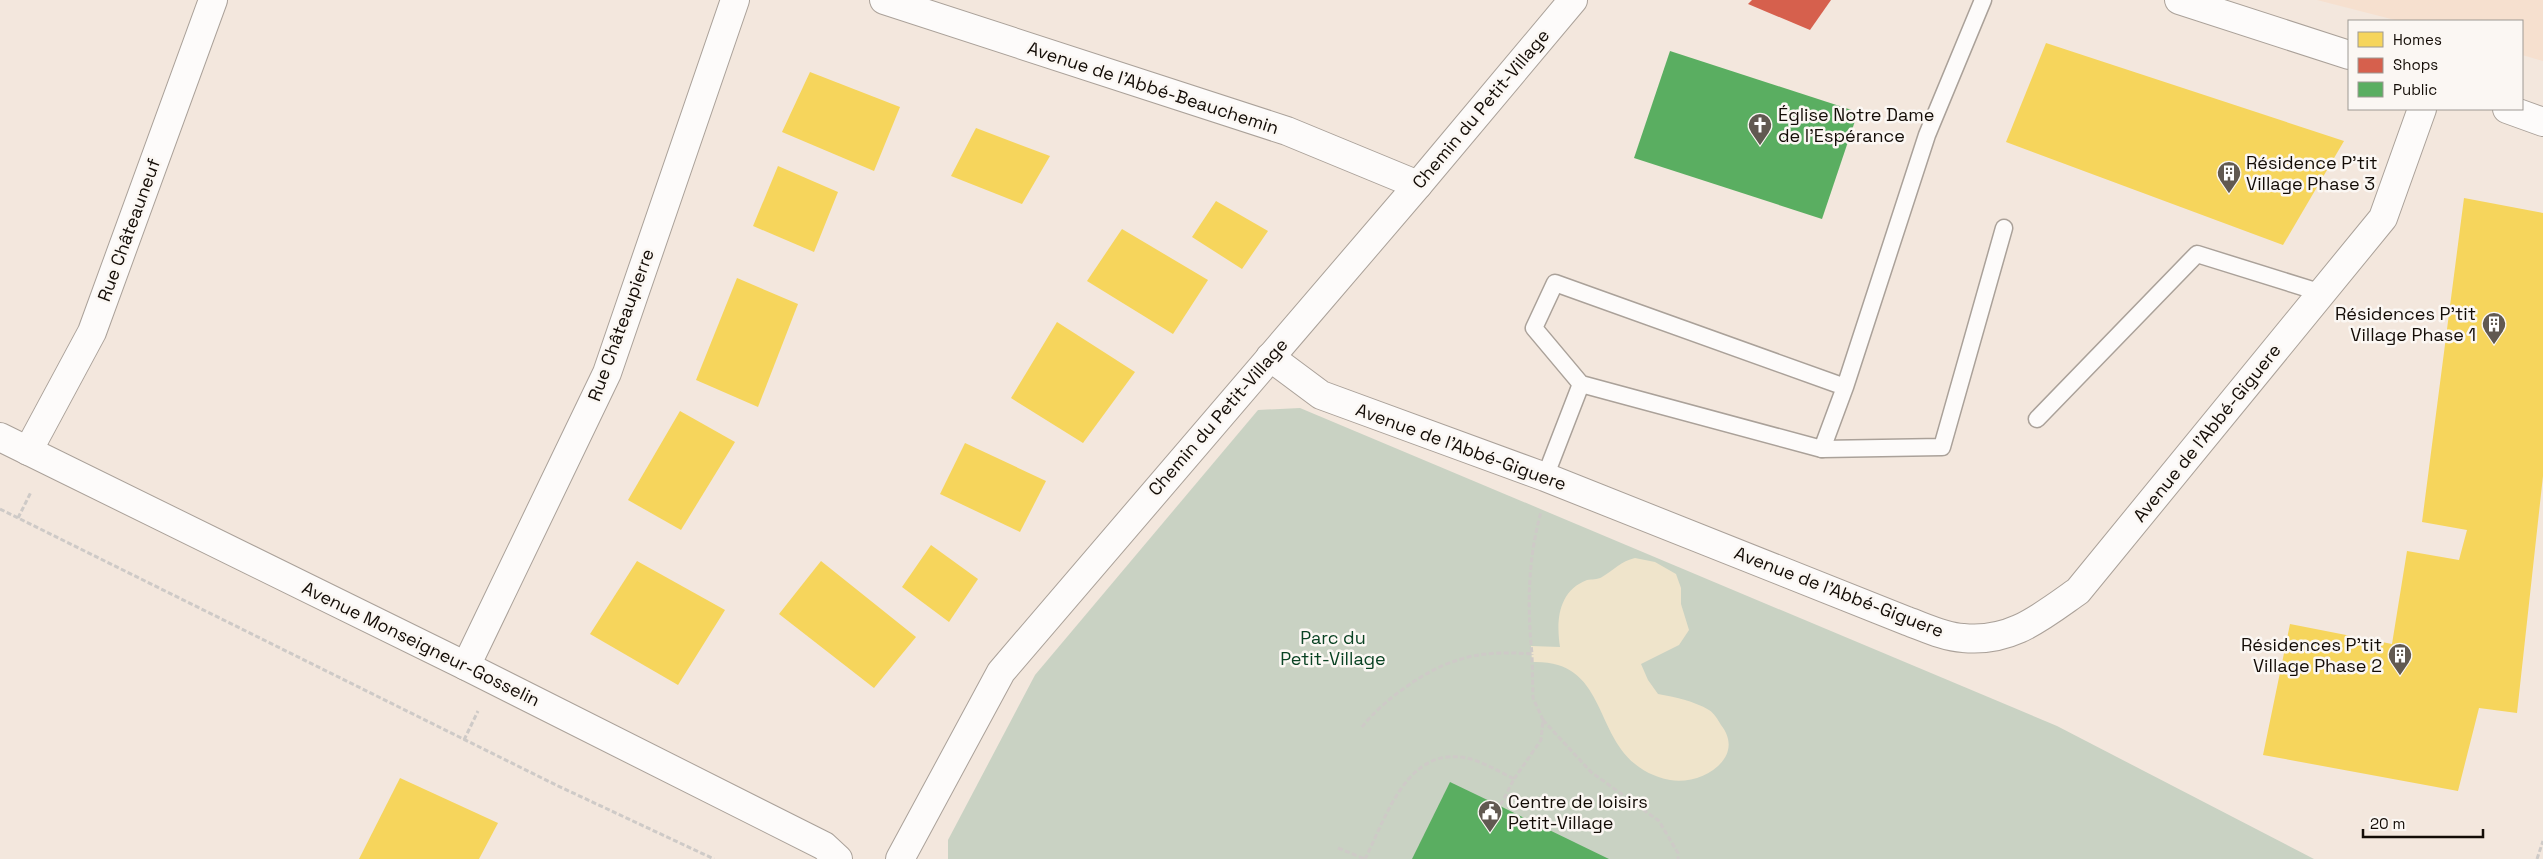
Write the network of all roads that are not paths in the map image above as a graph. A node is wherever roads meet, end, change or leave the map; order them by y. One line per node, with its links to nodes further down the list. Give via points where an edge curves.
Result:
1 (213, 0): 20 (street, Rue Châteauneuf, via 92,332)
2 (735, 0): 22 (street, Rue Châteaupierre, via 607,373)
3 (884, 0): 11 (street, Avenue de l'Abbé-Beauchemin, via 1287,132)
4 (1573, 0): 11 (street, Chemin du Petit-Village)
5 (1983, 0): 16 (lane, via 1927,135)
6 (2179, 0): 7 (street)
7 (2348, 56)
8 (2422, 110): 13 (street, Avenue de l'Abbé-Giguere, via 2383,218)
9 (2510, 110): 10 (street)
10 (2543, 122)
11 (1418, 185): 14 (street, Chemin du Petit-Village)
12 (2004, 228): 19 (lane, via 1942,447)
13 (2322, 293): 17 (lane, via 2197,254); 21 (street, Avenue de l'Abbé-Giguere, via 2078,591 2035,622 1998,638 1961,638 1907,621)
14 (1270, 357): 21 (street, Avenue de l'Abbé-Giguere, via 1321,395); 24 (street, Chemin du Petit-Village, via 1001,672)
15 (1581, 384): 16 (lane, via 1534,328 1555,283); 19 (lane); 21 (lane)
16 (1844, 387): 19 (lane)
17 (2037, 420)
18 (0, 437): 20 (street, Avenue Monseigneur-Gosselin)
19 (1822, 449)
20 (28, 452): 22 (street, Avenue Monseigneur-Gosselin)
21 (1545, 477)
22 (466, 666): 23 (street, Avenue Monseigneur-Gosselin, via 824,846)
23 (838, 859)
24 (900, 859)

